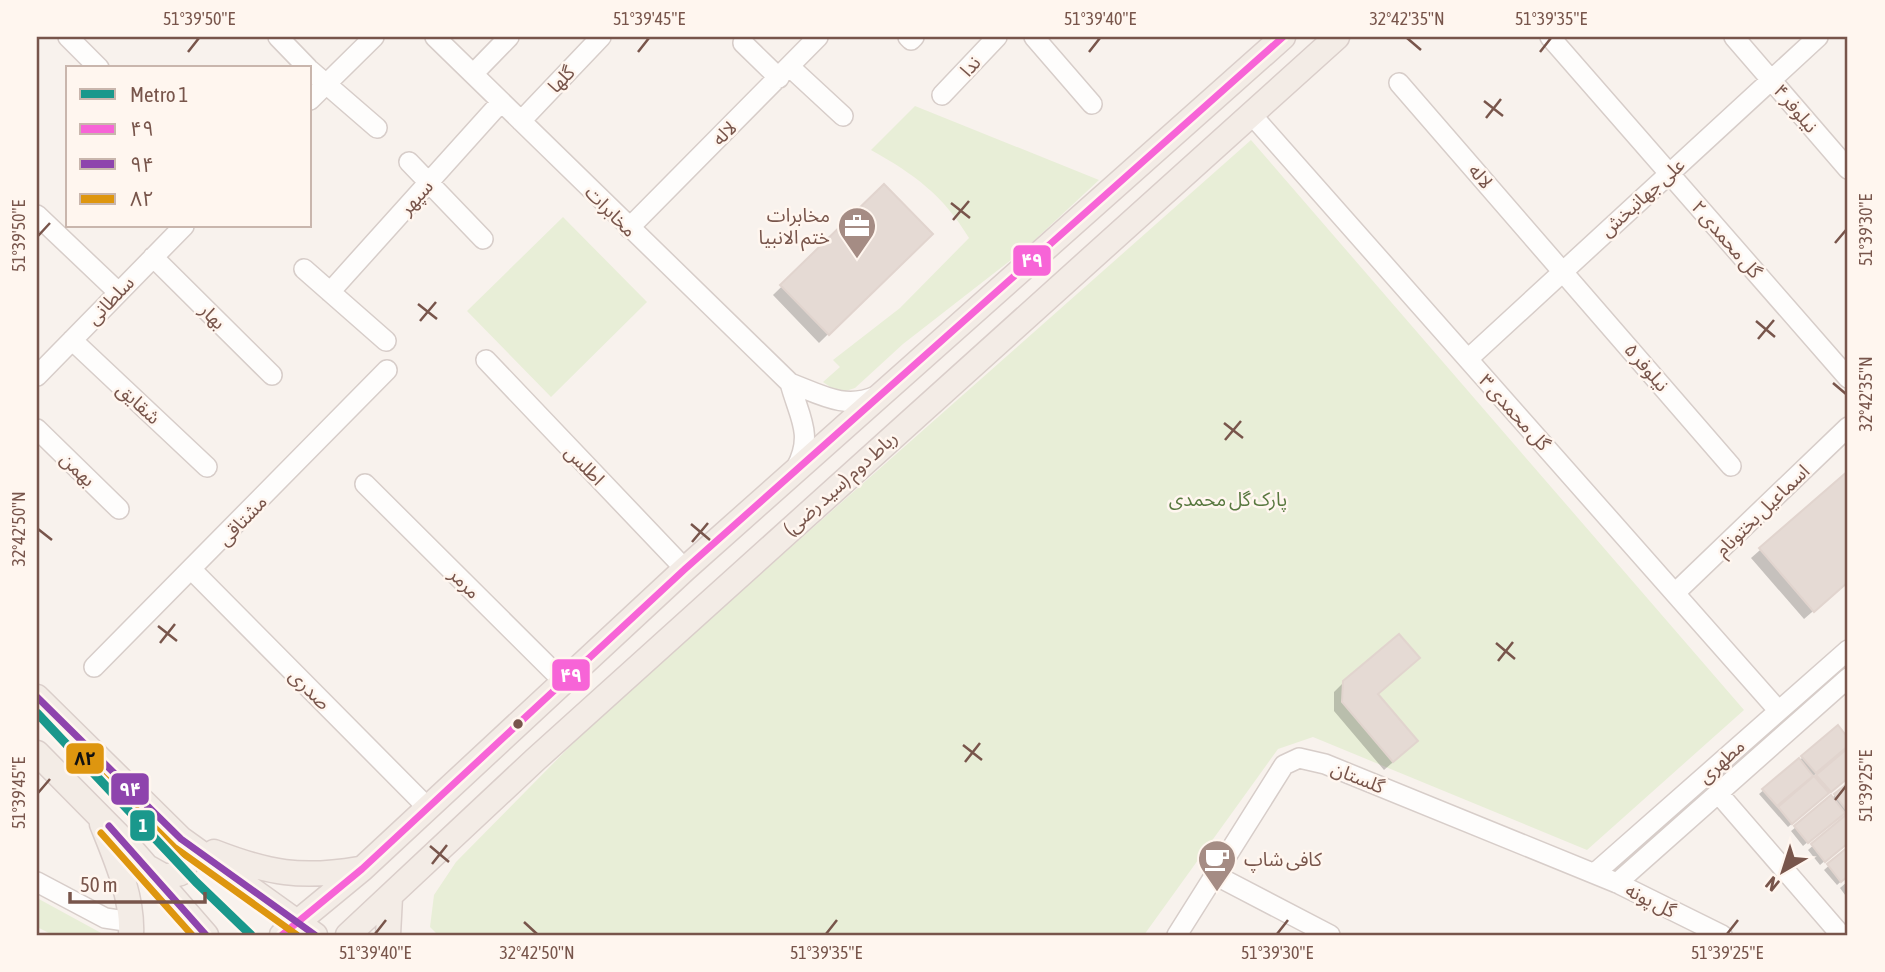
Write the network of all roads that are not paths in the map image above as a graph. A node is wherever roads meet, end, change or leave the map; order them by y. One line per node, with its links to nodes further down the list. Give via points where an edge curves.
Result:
1 (68, 37): 18 (street)
2 (278, 37): 19 (street)
3 (373, 37): 25 (street)
4 (435, 37): 22 (street, مخابرات)
5 (509, 37): 22 (street)
6 (601, 37): 32 (street, گلها)
7 (818, 37): 21 (street, لاله)
8 (908, 37): 9 (street)
9 (914, 37)
10 (997, 37): 26 (street, ندا)
11 (1034, 37): 29 (street)
12 (1283, 37): 56 (main road, رباط دوم (سید رضی))
13 (1337, 37): 30 (main road, رباط دوم (سید رضی))
14 (1550, 37): 36 (street, گل محمدی ۲)
15 (1734, 37): 23 (street)
16 (1818, 37): 23 (street, علی جهانبخش)
17 (743, 43): 21 (street)
18 (97, 66)
19 (306, 66)
20 (312, 72): 25 (street)
21 (785, 73): 31 (street); 40 (street, لاله)
22 (473, 74): 28 (street, مخابرات)
23 (1771, 78): 35 (street, نیلوفر ۴); 36 (street, علی جهانبخش)
24 (1399, 83): 43 (street, لاله)
25 (325, 85): 27 (street); 33 (street)
26 (943, 95)
27 (312, 98)
28 (501, 102): 32 (street, مخابرات); 37 (street, سپهر)
29 (1091, 104)
30 (1251, 114): 49 (street, گل محمدی ۳); 76 (main road, رباط دوم (سید رضی))
31 (843, 116)
32 (521, 121): 40 (street, مخابرات)
33 (376, 128)
34 (409, 162): 37 (street)
35 (1848, 169)
36 (1668, 173): 43 (street, علی جهانبخش); 54 (street, گل محمدی ۲)
37 (428, 184): 41 (street); 46 (street, سپهر)
38 (37, 215): 45 (street)
39 (182, 228): 42 (street, سلطانی)
40 (629, 228): 55 (street, مخابرات)
41 (483, 239)
42 (153, 257): 45 (street, سلطانی); 52 (street, بهار)
43 (1562, 269): 49 (street, علی جهانبخش); 59 (street, نیلوفر ۵)
44 (304, 270): 46 (street)
45 (118, 292): 47 (street, سلطانی)
46 (330, 292): 48 (street)
47 (72, 340): 53 (street, سلطانی); 60 (street, شقایق)
48 (386, 341)
49 (1468, 359): 66 (street, گل محمدی ۳)
50 (486, 360): 64 (street, اطلس)
51 (387, 370): 65 (street, مشتاقی)
52 (272, 374)
53 (37, 376)
54 (1848, 378)
55 (790, 383): 56 (street, via 850,403); 61 (street, via 806,436)
56 (883, 393): 61 (main road, رباط دوم (سید رضی))
57 (1848, 427): 66 (street, اسماعیل بختونام)
58 (37, 429): 63 (street, بهمن)
59 (1731, 466)
60 (207, 467)
61 (795, 470): 64 (main road, رباط دوم (سید رضی))
62 (365, 484): 70 (street, مرمر)
63 (119, 509)
64 (685, 569): 70 (main road, رباط دوم (سید رضی))
65 (192, 570): 68 (street, مشتاقی); 77 (street, صدری)
66 (1675, 593): 72 (street, گل محمدی ۳)
67 (1848, 650): 72 (street, مطهری)
68 (94, 667)
69 (1848, 678): 75 (street, مطهری)
70 (564, 682): 74 (main road, رباط دوم (سید رضی))
71 (37, 697): 79 (main road)
72 (1778, 710): 82 (street, مطهری)
73 (37, 753): 78 (main road)
74 (467, 773): 76 (main road, via 471,786); 77 (main road, رباط دوم (سید رضی))
75 (1718, 793): 85 (street, مطهری); 95 (street)
76 (492, 798): 86 (main road, رباط دوم (سید رضی))
77 (428, 808): 81 (main road, رباط دوم (سید رضی))
78 (97, 814): 80 (main road); 87 (main road, via 121,872)
79 (181, 839): 80 (main road, via 187,854 181,873 165,877); 81 (main road, via 278,874 325,875); 88 (main road)
80 (149, 868): 89 (main road)
81 (362, 869): 88 (main road, رباط دوم (سید رضی))
82 (1595, 873): 83 (street, گلستان, via 1325,764 1299,758 1283,765); 85 (street, گلستان)
83 (1214, 875): 92 (street, گلستان); 93 (street)
84 (37, 882): 87 (street)
85 (1617, 883): 94 (street, گل پونه)
86 (390, 897): 90 (main road, رباط دوم (سید رضی)); 91 (main road)
87 (125, 931)
88 (298, 931)
89 (206, 935)
90 (348, 935)
91 (387, 935)
92 (1177, 935)
93 (1330, 935)
94 (1722, 935)
95 (1841, 935)

